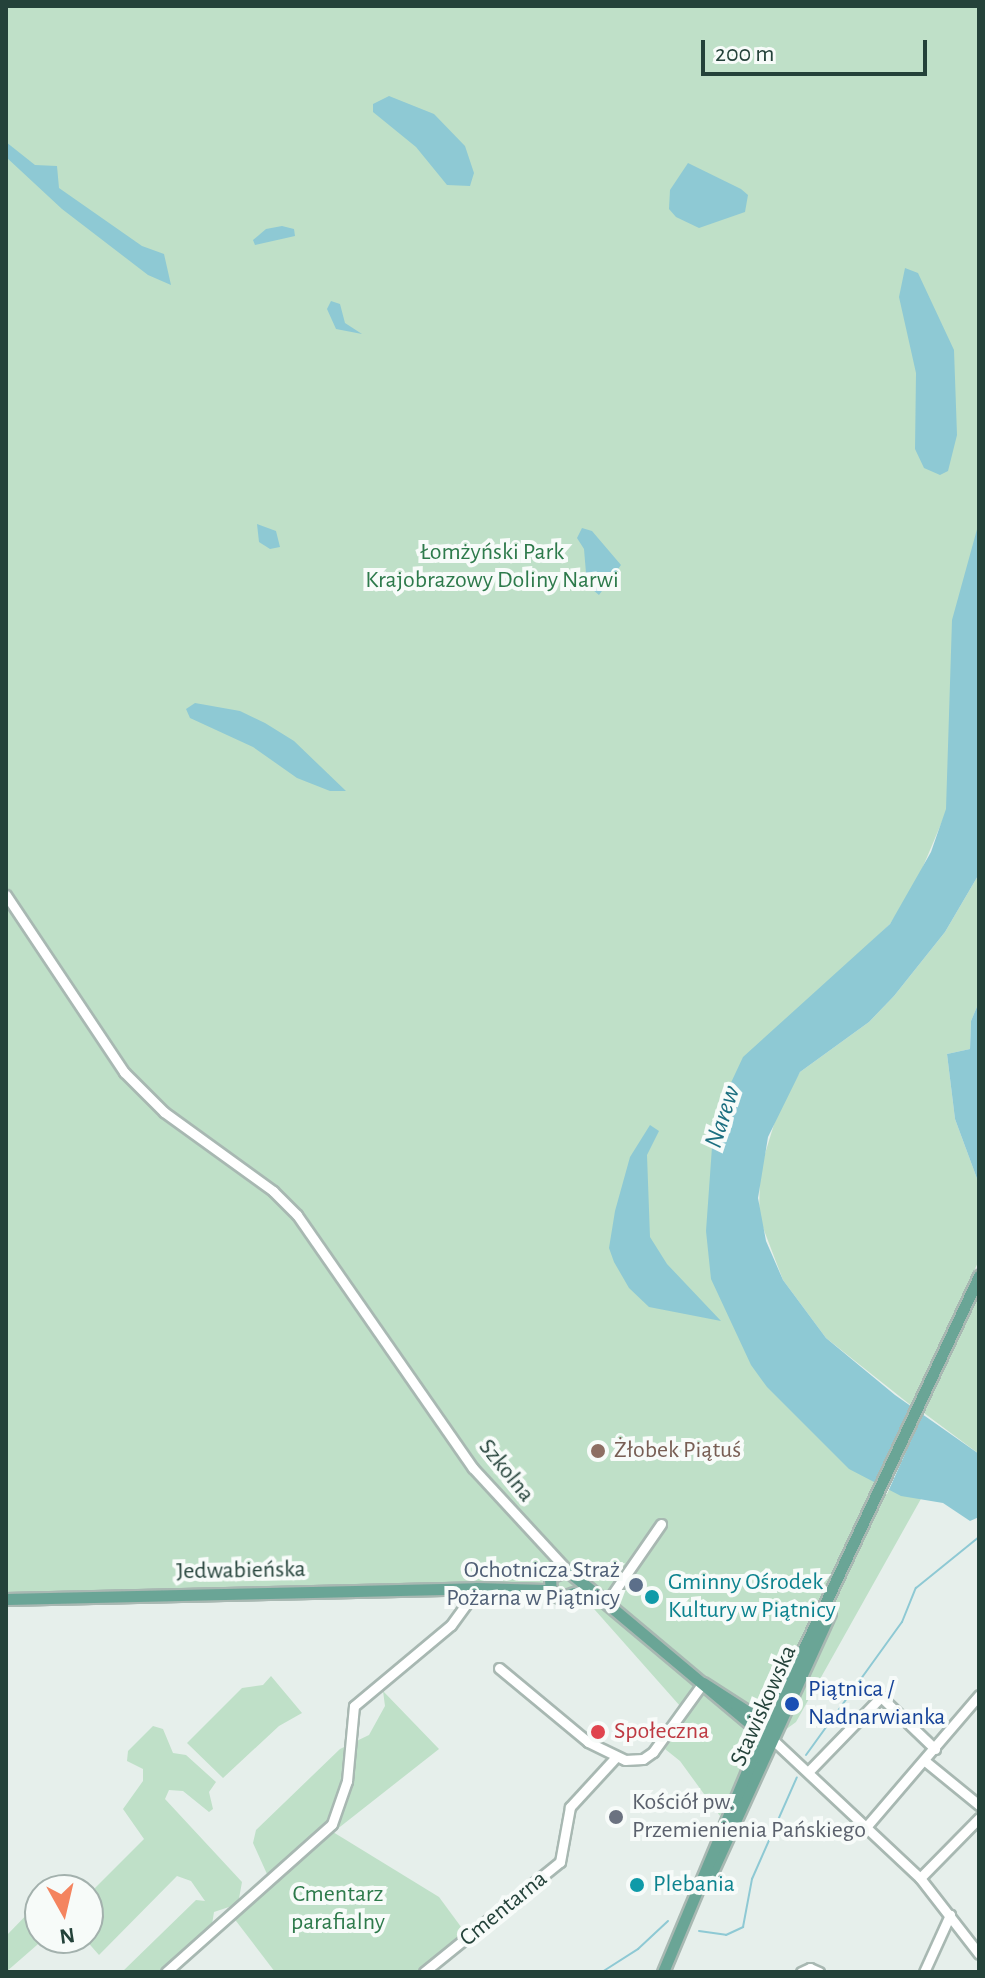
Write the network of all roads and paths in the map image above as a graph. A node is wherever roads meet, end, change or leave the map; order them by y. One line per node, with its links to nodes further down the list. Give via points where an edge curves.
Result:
1 (6, 895): 5 (street, Szkolna, via 124,1072 164,1112 273,1191 297,1215 445,1430)
2 (979, 1276): 4 (main road)
3 (661, 1524): 12 (street)
4 (860, 1538): 17 (main road, Stawiskowska); 19 (main road, Stawiskowska)
5 (535, 1539): 6 (street, Szkolna); 7 (street, Szkolna)
6 (567, 1570): 7 (main road, Jedwabieńska); 8 (main road)
7 (551, 1577): 9 (main road, Jedwabieńska); 10 (main road)
8 (576, 1587): 10 (main road, Jedwabieńska, via 561,1598); 12 (main road); 13 (main road)
9 (474, 1588): 10 (main road, Jedwabieńska); 11 (main road, Jedwabieńska); 30 (street, via 442,1634 354,1706 347,1781 332,1824)
10 (551, 1593)
11 (6, 1599)
12 (607, 1602): 13 (main road)
13 (619, 1615): 15 (main road)
14 (499, 1668): 21 (street, via 588,1742)
15 (703, 1683): 18 (main road); 19 (main road); 21 (street, via 648,1756)
16 (979, 1695): 20 (street)
17 (779, 1702): 18 (main road); 19 (main road, Stawiskowska)
18 (753, 1715): 19 (main road)
19 (768, 1736): 23 (street); 32 (main road, Stawiskowska)
20 (935, 1749): 22 (street); 23 (street, via 881,1697)
21 (616, 1757): 31 (street, Cmentarna, via 570,1807 560,1862)
22 (925, 1761): 24 (street); 26 (street)
23 (808, 1772): 26 (street)
24 (979, 1805)
25 (979, 1818): 27 (street)
26 (866, 1827): 27 (street)
27 (920, 1878): 28 (street)
28 (950, 1915): 29 (street); 35 (street)
29 (979, 1954)
30 (166, 1972)
31 (424, 1972)
32 (663, 1972)
33 (801, 1972): 34 (street)
34 (819, 1972)
35 (924, 1972)

